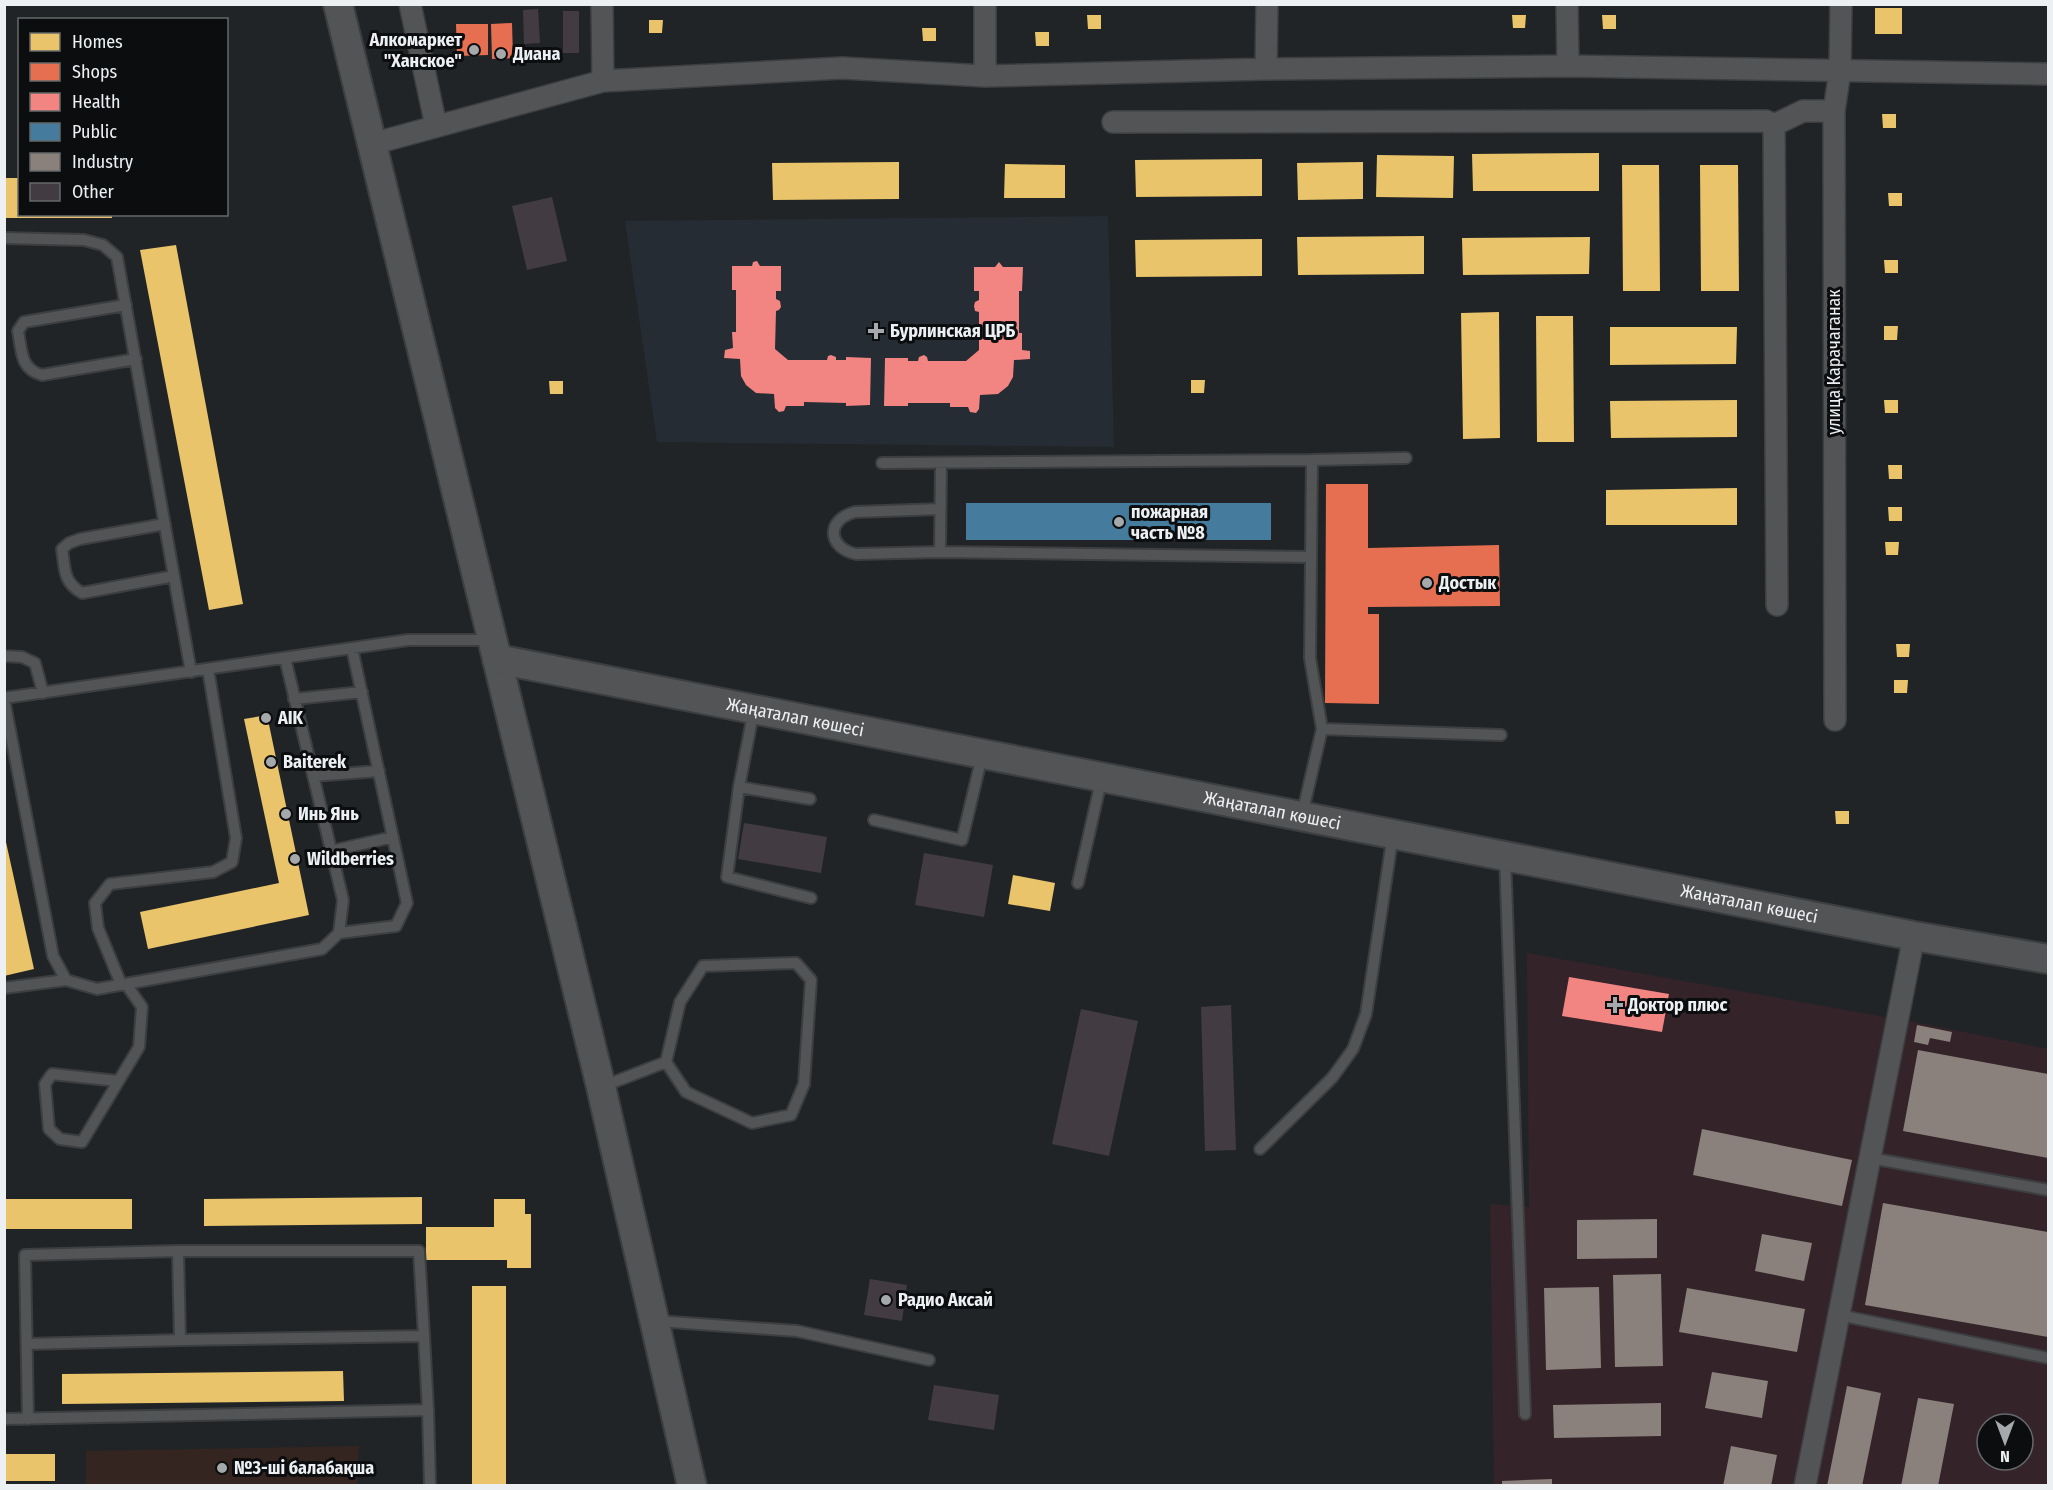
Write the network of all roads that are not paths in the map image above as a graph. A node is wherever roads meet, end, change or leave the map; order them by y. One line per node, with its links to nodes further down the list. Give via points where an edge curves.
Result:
1 (338, 4): 18 (main road)
2 (410, 4): 17 (street)
3 (602, 4): 13 (street)
4 (985, 4): 12 (street)
5 (1267, 4): 9 (street)
6 (1567, 4): 8 (street)
7 (1841, 4): 10 (street, улица Карачаганак)
8 (1568, 66): 9 (street); 10 (street)
9 (1266, 69): 12 (street)
10 (1840, 71): 11 (street); 14 (street, улица Карачаганак)
11 (2049, 74)
12 (985, 76): 13 (street, via 842,68)
13 (603, 81): 17 (street)
14 (1834, 111): 16 (street, via 1803,111); 43 (street, улица Карачаганак)
15 (1113, 122): 16 (street, via 1766,121)
16 (1774, 125): 31 (street)
17 (436, 126): 18 (street)
18 (372, 144): 33 (main road)
19 (4, 238): 20 (lane, via 84,240 103,245 117,257)
20 (126, 305): 21 (lane); 21 (lane, via 24,322 18,332 25,363 31,372 42,375)
21 (136, 358): 27 (lane)
22 (1406, 458): 23 (lane)
23 (1312, 460): 25 (lane); 29 (lane)
24 (882, 463): 25 (lane)
25 (941, 463): 26 (lane)
26 (940, 509): 28 (lane); 28 (lane, via 855,512 843,515 835,524 834,533 845,551 856,554)
27 (165, 524): 30 (lane); 30 (lane, via 69,543 62,549 66,578 82,594)
28 (940, 552): 29 (lane)
29 (1310, 557): 44 (lane, via 1310,658)
30 (174, 576): 37 (lane)
31 (1777, 604)
32 (352, 648): 33 (lane, via 408,640); 35 (lane); 38 (lane)
33 (495, 650): 42 (main road, Жаңаталап көшесі); 68 (main road)
34 (4, 656): 39 (lane, via 35,663)
35 (285, 658): 36 (lane); 41 (lane)
36 (208, 669): 37 (lane); 64 (lane, via 237,838 232,862 213,872 110,884 95,903 98,928)
37 (191, 672): 39 (lane)
38 (362, 692): 41 (lane); 47 (lane)
39 (43, 693): 40 (lane)
40 (4, 699): 63 (lane, via 53,956)
41 (294, 699): 48 (lane)
42 (754, 709): 46 (main road, Жаңаталап көшесі); 50 (lane)
43 (1835, 720)
44 (1322, 729): 45 (lane); 52 (lane)
45 (1501, 735)
46 (982, 754): 49 (main road, Жаңаталап көшесі); 53 (lane, via 962,840)
47 (379, 771): 48 (lane); 55 (lane)
48 (313, 776): 56 (lane)
49 (1102, 777): 52 (main road, Жаңаталап көшесі); 58 (lane)
50 (738, 787): 51 (lane); 59 (lane, via 727,877)
51 (810, 799)
52 (1302, 815): 54 (main road, Жаңаталап көшесі)
53 (874, 820)
54 (1393, 833): 57 (main road, Жаңаталап көшесі); 69 (lane, via 1366,1014 1353,1049 1332,1078)
55 (393, 837): 56 (lane); 60 (lane, via 407,903 396,926)
56 (331, 851): 60 (lane, via 343,900)
57 (1505, 856): 61 (main road, Жаңаталап көшесі); 81 (lane)
58 (1078, 882)
59 (811, 898)
60 (339, 933): 64 (lane, via 322,950)
61 (1914, 936): 62 (main road, Жаңаталап көшесі); 70 (street)
62 (2049, 959)
63 (66, 980): 64 (lane, via 97,989); 65 (lane)
64 (123, 984): 67 (lane, via 142,1007 139,1047)
65 (4, 988)
66 (666, 1062): 66 (lane, via 680,1002 703,966 796,963 811,980 804,1084 791,1115 752,1123 686,1092); 68 (lane)
67 (118, 1081): 67 (lane, via 82,1142 60,1139 50,1130 45,1084 52,1074)
68 (601, 1087): 74 (main road)
69 (1260, 1149)
70 (1870, 1158): 71 (lane); 73 (street)
71 (2049, 1190)
72 (178, 1251): 75 (lane, via 419,1251); 76 (lane); 77 (lane, via 25,1255)
73 (1839, 1315): 78 (lane); 86 (street)
74 (654, 1321): 79 (lane, via 797,1331); 85 (main road)
75 (424, 1336): 76 (lane); 80 (lane)
76 (180, 1340): 77 (lane)
77 (27, 1344): 83 (lane)
78 (2049, 1358)
79 (929, 1360)
80 (428, 1410): 83 (lane); 84 (lane)
81 (1525, 1414)
82 (4, 1419): 83 (lane)
83 (28, 1419)
84 (430, 1485)
85 (692, 1485)
86 (1805, 1485)

